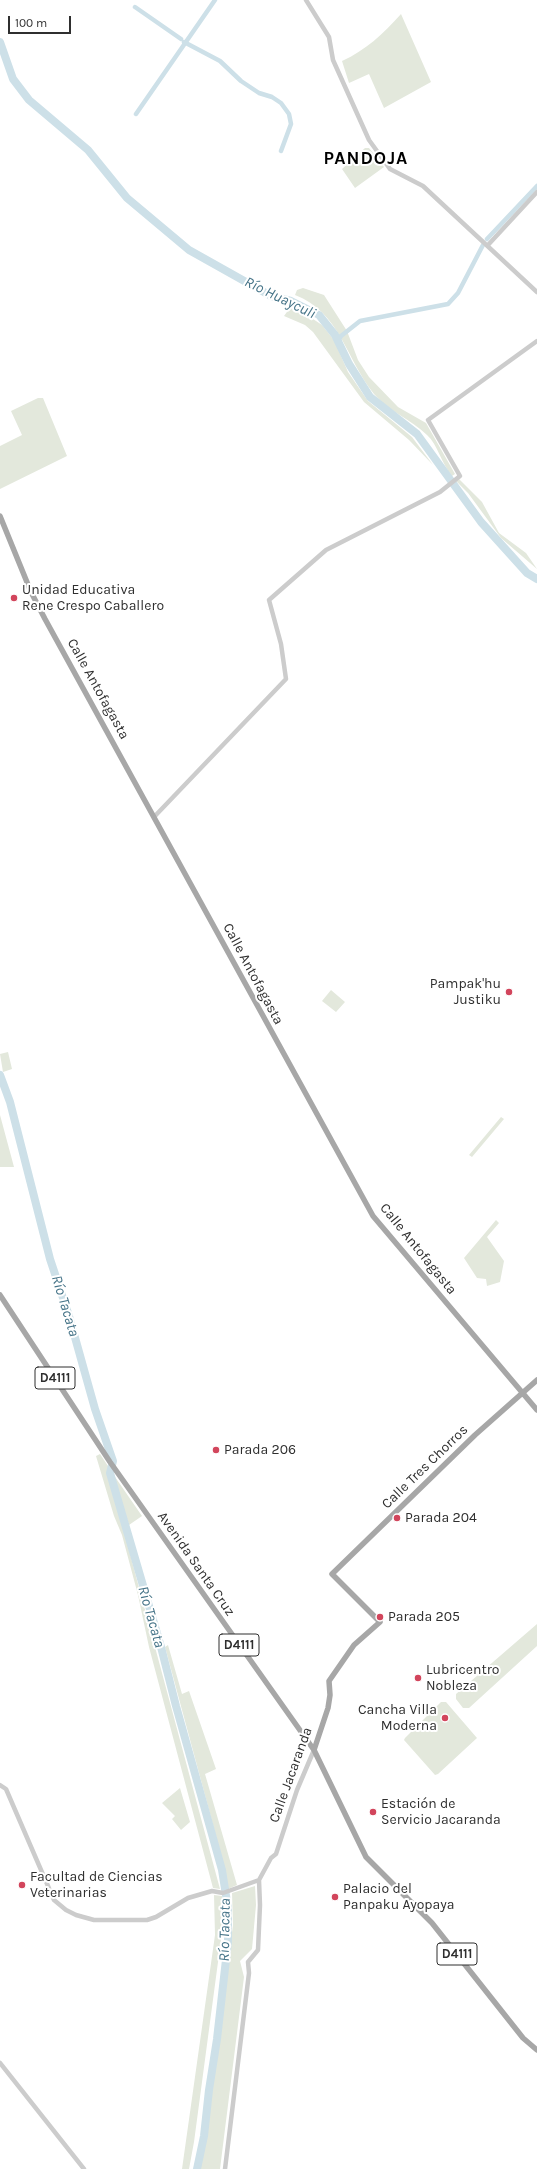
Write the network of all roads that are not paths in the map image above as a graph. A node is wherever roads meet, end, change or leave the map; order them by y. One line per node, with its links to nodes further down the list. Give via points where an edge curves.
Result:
1 (306, 0): 3 (street, via 329,37 333,60 369,140 390,169 423,186)
2 (537, 192): 3 (street)
3 (488, 245): 4 (street)
4 (537, 292)
5 (537, 341): 7 (street, via 428,420 458,477 444,489 326,550 269,600 281,644 286,679)
6 (0, 516): 7 (main road, Calle Antofagasta, via 31,592)
7 (154, 817): 10 (main road, Calle Antofagasta, via 373,1216)
8 (0, 1295): 13 (main road, Avenida Santa Cruz / D4111, via 116,1472)
9 (537, 1380): 10 (main road, Calle Tres Chorros)
10 (523, 1393): 11 (main road, Calle Antofagasta); 12 (main road, Calle Tres Chorros, via 475,1435 332,1574)
11 (537, 1410)
12 (380, 1622): 13 (main road, Calle Jacaranda, via 354,1644 329,1681 328,1708)
13 (314, 1750): 15 (street, Calle Jacaranda, via 297,1790 276,1854); 16 (main road, Avenida Santa Cruz / D4111, via 366,1857 432,1923 522,2038)
14 (0, 1785): 15 (street, via 6,1789 54,1900 76,1915 94,1920 147,1920 188,1898 212,1891 228,1892)
15 (259, 1880): 19 (street, via 258,1950 248,1962 249,1973)
16 (537, 2050)
17 (0, 2063): 18 (street)
18 (84, 2169)
19 (225, 2169)

